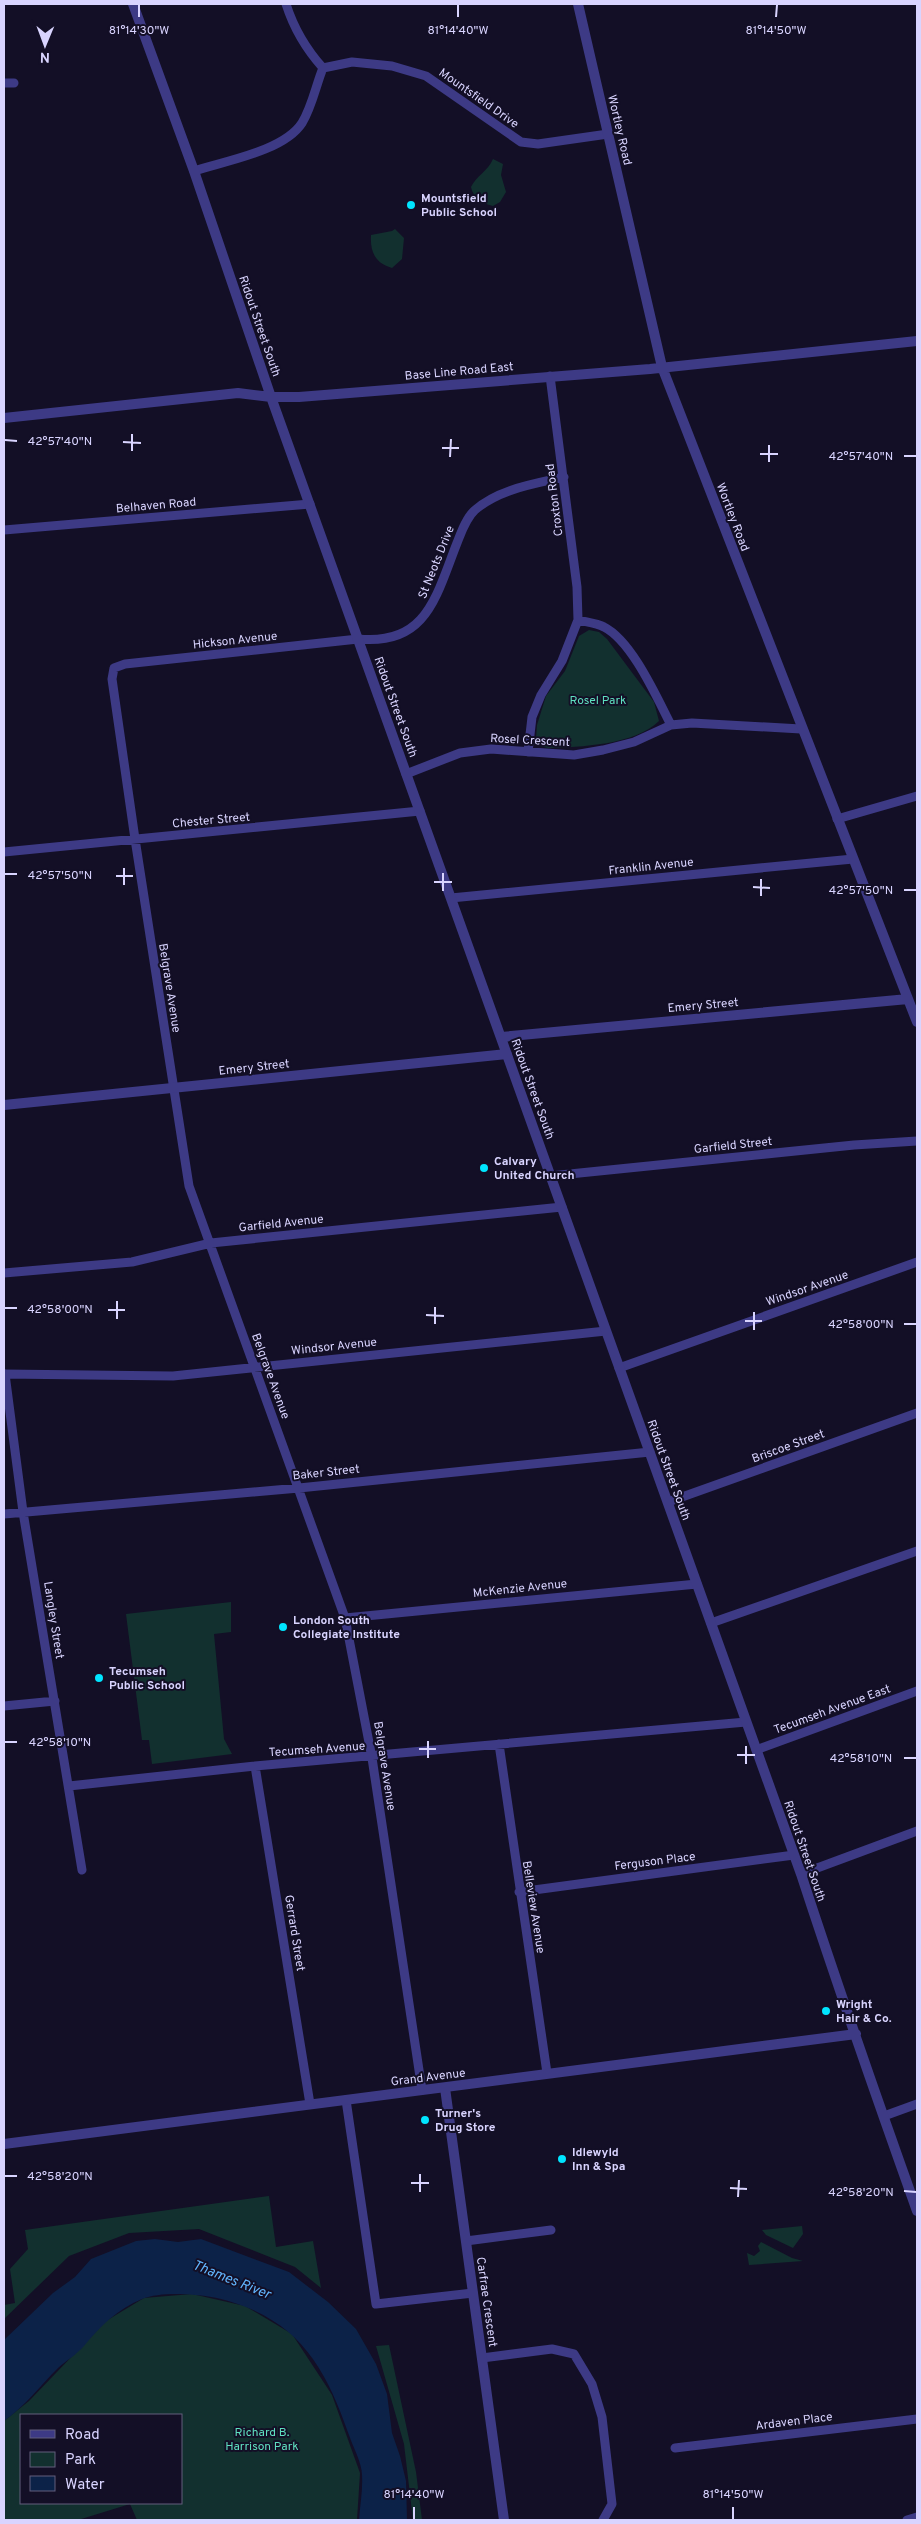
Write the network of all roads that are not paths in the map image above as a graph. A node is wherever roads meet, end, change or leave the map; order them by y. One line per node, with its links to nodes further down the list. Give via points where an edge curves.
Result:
1 (133, 4): 8 (street, Ridout Street South)
2 (286, 4): 4 (street, via 292,24)
3 (578, 4): 7 (street, Wortley Road)
4 (322, 68): 7 (street, Mountsfield Drive, via 352,62 392,66 426,76 521,142 538,144); 8 (street, via 303,122 293,134 276,144)
5 (4, 83): 6 (street)
6 (14, 83)
7 (608, 134): 10 (street, Wortley Road)
8 (194, 171): 12 (street, Ridout Street South)
9 (917, 341): 10 (street, Base Line Road East)
10 (662, 367): 11 (street, Base Line Road East); 21 (street, Wortley Road)
11 (550, 376): 12 (street, Base Line Road East); 14 (street, Croxton Road)
12 (271, 397): 13 (street, Base Line Road East, via 238,393); 15 (street, Ridout Street South)
13 (4, 418)
14 (564, 477): 17 (street, Croxton Road); 18 (street, St Neots Drive, via 516,488 474,511 462,529 432,607 413,628 392,639)
15 (310, 504): 16 (street, Belhaven Road); 18 (street, Ridout Street South)
16 (4, 530)
17 (578, 620): 20 (street, via 603,626 618,637 656,692); 22 (street, Croxton Road, via 562,661 532,717)
18 (358, 639): 19 (street, Hickson Avenue, via 125,664); 23 (street, Ridout Street South)
19 (114, 668): 27 (street, Belgrave Avenue, via 112,678)
20 (671, 725): 21 (street, Rosel Crescent); 22 (street, Rosel Crescent, via 634,742 604,750 574,754)
21 (801, 728): 26 (street, Wortley Road)
22 (528, 752): 23 (street, Rosel Crescent, via 491,749 460,754)
23 (406, 774): 25 (street, Ridout Street South)
24 (917, 796): 26 (street)
25 (420, 811): 27 (street, Chester Street); 30 (street, Ridout Street South)
26 (837, 819): 29 (street, Wortley Road)
27 (135, 840): 28 (street, Chester Street); 35 (street, Belgrave Avenue)
28 (4, 852)
29 (853, 859): 30 (street, Franklin Avenue); 31 (street, Wortley Road)
30 (451, 898): 33 (street, Ridout Street South)
31 (908, 999): 32 (street, Wortley Road); 33 (street, Emery Street)
32 (916, 1018)
33 (501, 1037): 34 (street, Ridout Street South)
34 (507, 1054): 35 (street, Emery Street); 38 (street, Ridout Street South)
35 (172, 1088): 36 (street, Emery Street); 40 (street, Belgrave Avenue, via 189,1186)
36 (4, 1106)
37 (917, 1141): 38 (street, Garfield Street)
38 (550, 1176): 39 (street, Ridout Street South)
39 (562, 1207): 40 (street, Garfield Avenue); 43 (street, Ridout Street South)
40 (211, 1243): 42 (street, Garfield Avenue, via 132,1262); 44 (street, Belgrave Avenue)
41 (917, 1262): 45 (street, Windsor Avenue)
42 (4, 1273)
43 (606, 1331): 44 (street, Windsor Avenue); 45 (street, Ridout Street South)
44 (254, 1366): 46 (street, Windsor Avenue, via 173,1376); 49 (street, Belgrave Avenue)
45 (619, 1368): 48 (street, Ridout Street South)
46 (4, 1374): 51 (street, Langley Street)
47 (917, 1413): 50 (street, Briscoe Street)
48 (650, 1452): 49 (street, Baker Street); 50 (street, Ridout Street South)
49 (300, 1488): 51 (street, Baker Street); 55 (street, Belgrave Avenue)
50 (668, 1502): 54 (street, Ridout Street South)
51 (23, 1512): 52 (street, Baker Street); 58 (street, Langley Street)
52 (4, 1514)
53 (917, 1551): 56 (street)
54 (697, 1584): 55 (street, McKenzie Avenue); 56 (street, Ridout Street South)
55 (346, 1618): 63 (street, Belgrave Avenue)
56 (711, 1623): 60 (street, Ridout Street South)
57 (917, 1691): 62 (street, Tecumseh Avenue East)
58 (55, 1701): 59 (street); 65 (street, Langley Street)
59 (4, 1706)
60 (746, 1722): 61 (street, Tecumseh Avenue); 62 (street, Ridout Street South)
61 (499, 1744): 63 (street, Tecumseh Avenue); 70 (street, Belleview Avenue)
62 (756, 1750): 67 (street, Ridout Street South)
63 (372, 1758): 64 (street, Tecumseh Avenue); 74 (street, Belgrave Avenue)
64 (255, 1766): 65 (street, Tecumseh Avenue); 76 (street, Gerrard Street)
65 (69, 1786): 68 (street, Langley Street)
66 (917, 1831): 69 (street)
67 (794, 1855): 69 (street, Ridout Street South); 70 (street, Ferguson Place)
68 (82, 1870)
69 (801, 1874): 71 (street, Ridout Street South)
70 (519, 1892): 72 (street, Belleview Avenue)
71 (856, 2034): 72 (street, Grand Avenue); 78 (street, Ridout Street South)
72 (547, 2074): 73 (street, Grand Avenue)
73 (445, 2088): 74 (street, Grand Avenue); 82 (street, Carfrae Crescent)
74 (422, 2090): 75 (street, Grand Avenue)
75 (346, 2100): 76 (street, Grand Avenue); 83 (street, via 376,2304)
76 (310, 2104): 79 (street, Grand Avenue)
77 (917, 2104): 78 (street)
78 (884, 2116): 80 (street, Ridout Street South)
79 (4, 2144)
80 (917, 2210)
81 (551, 2230): 82 (street)
82 (466, 2241): 83 (street, Carfrae Crescent)
83 (473, 2294): 84 (street, Carfrae Crescent)
84 (482, 2358): 88 (street, Carfrae Crescent); 89 (street, via 552,2349 574,2354 592,2384 602,2417 612,2504)
85 (917, 2419): 86 (street, Ardaven Place)
86 (675, 2448)
87 (917, 2517): 90 (street)
88 (504, 2520)
89 (603, 2520)
90 (907, 2520)

